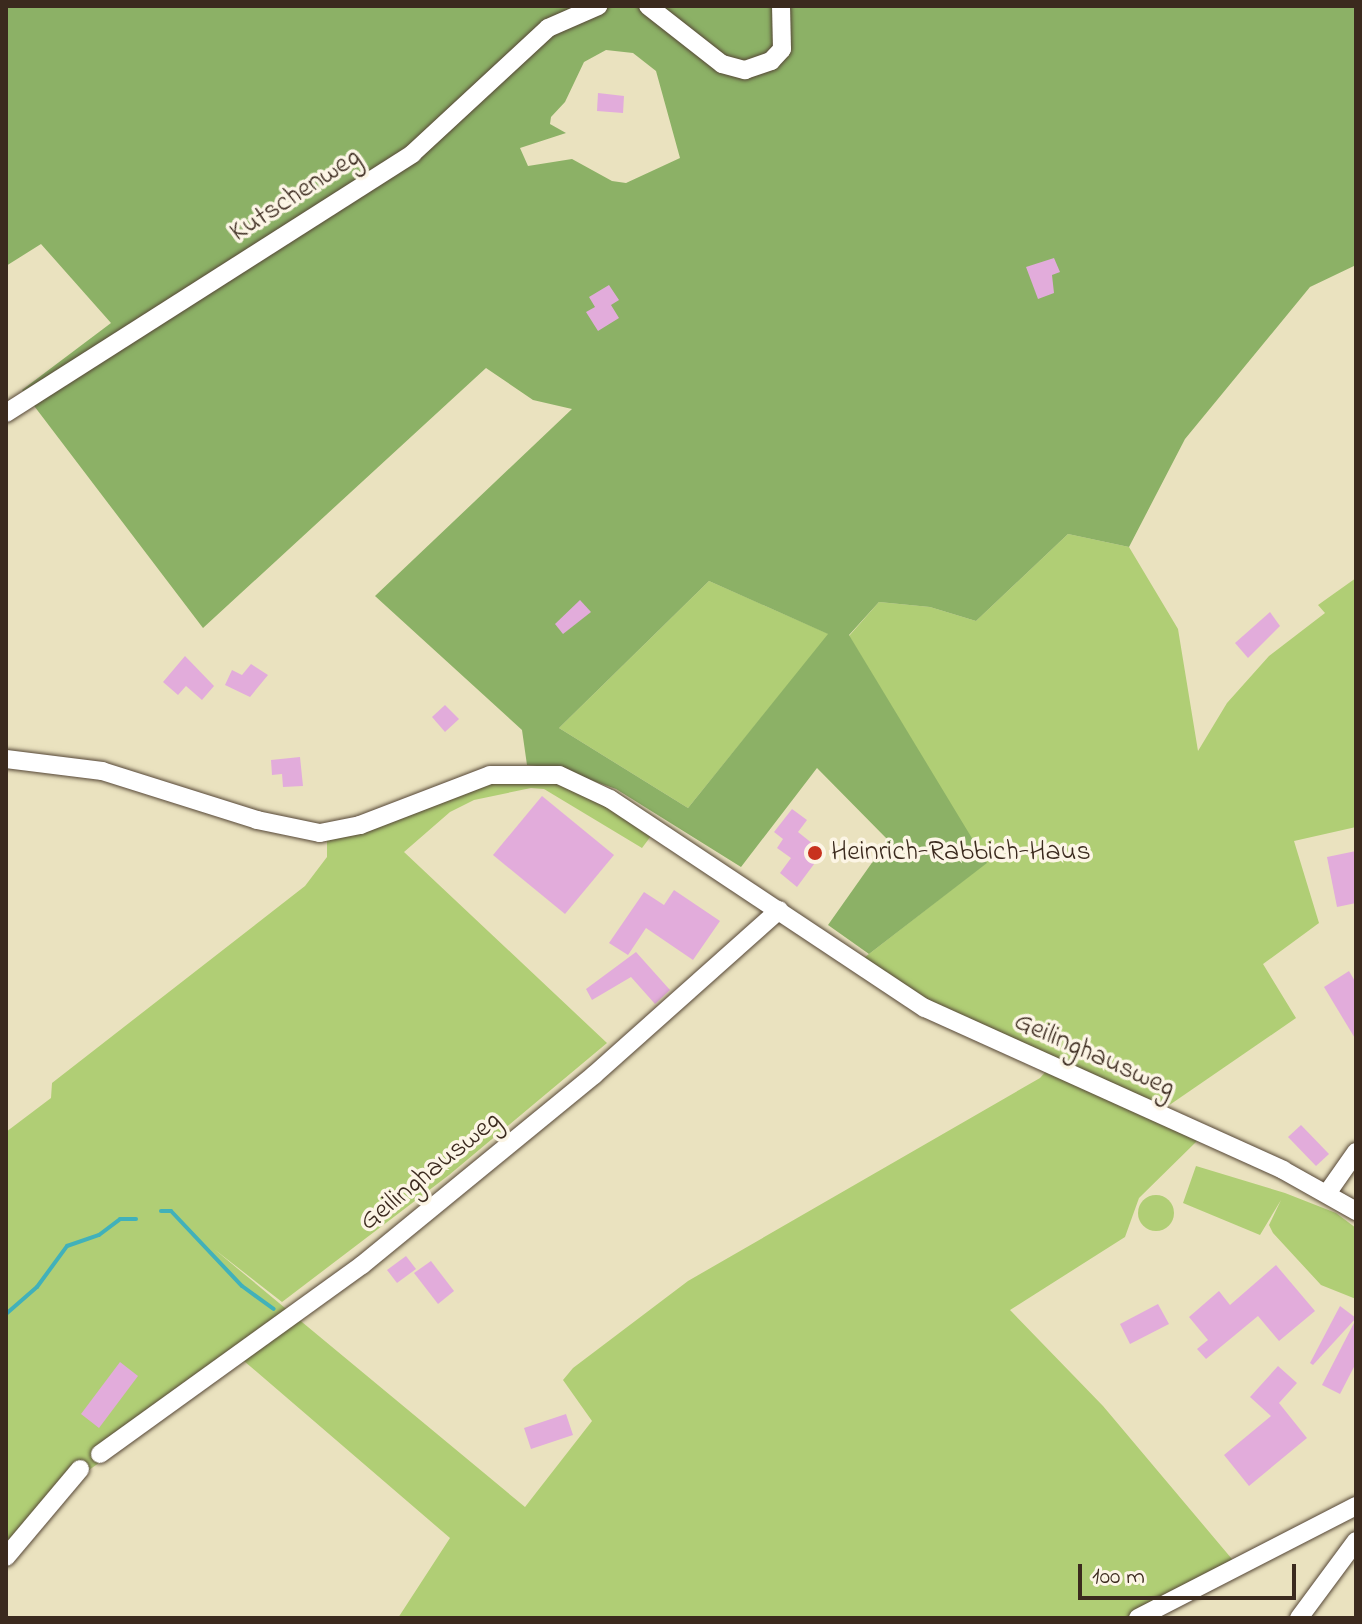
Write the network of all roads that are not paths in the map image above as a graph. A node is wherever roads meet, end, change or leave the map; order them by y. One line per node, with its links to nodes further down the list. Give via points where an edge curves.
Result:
1 (598, 6): 4 (street, Kutschenweg, via 548,28 412,154)
2 (648, 6): 3 (street, via 722,64 745,70 771,61 782,49)
3 (781, 6)
4 (6, 413)
5 (6, 759): 6 (street, Geilinghausweg, via 102,771 257,820 320,833 360,825 490,775 559,775 610,799)
6 (779, 910): 8 (street, Geilinghausweg, via 925,1008 972,1033); 10 (street, Geilinghausweg, via 594,1075 362,1265)
7 (1356, 1152): 8 (street)
8 (1328, 1192): 9 (street, Geilinghausweg)
9 (1356, 1211)
10 (100, 1454)
11 (80, 1469): 14 (street)
12 (1356, 1506): 15 (street)
13 (1356, 1541): 16 (street)
14 (6, 1557)
15 (1138, 1618)
16 (1299, 1618)

